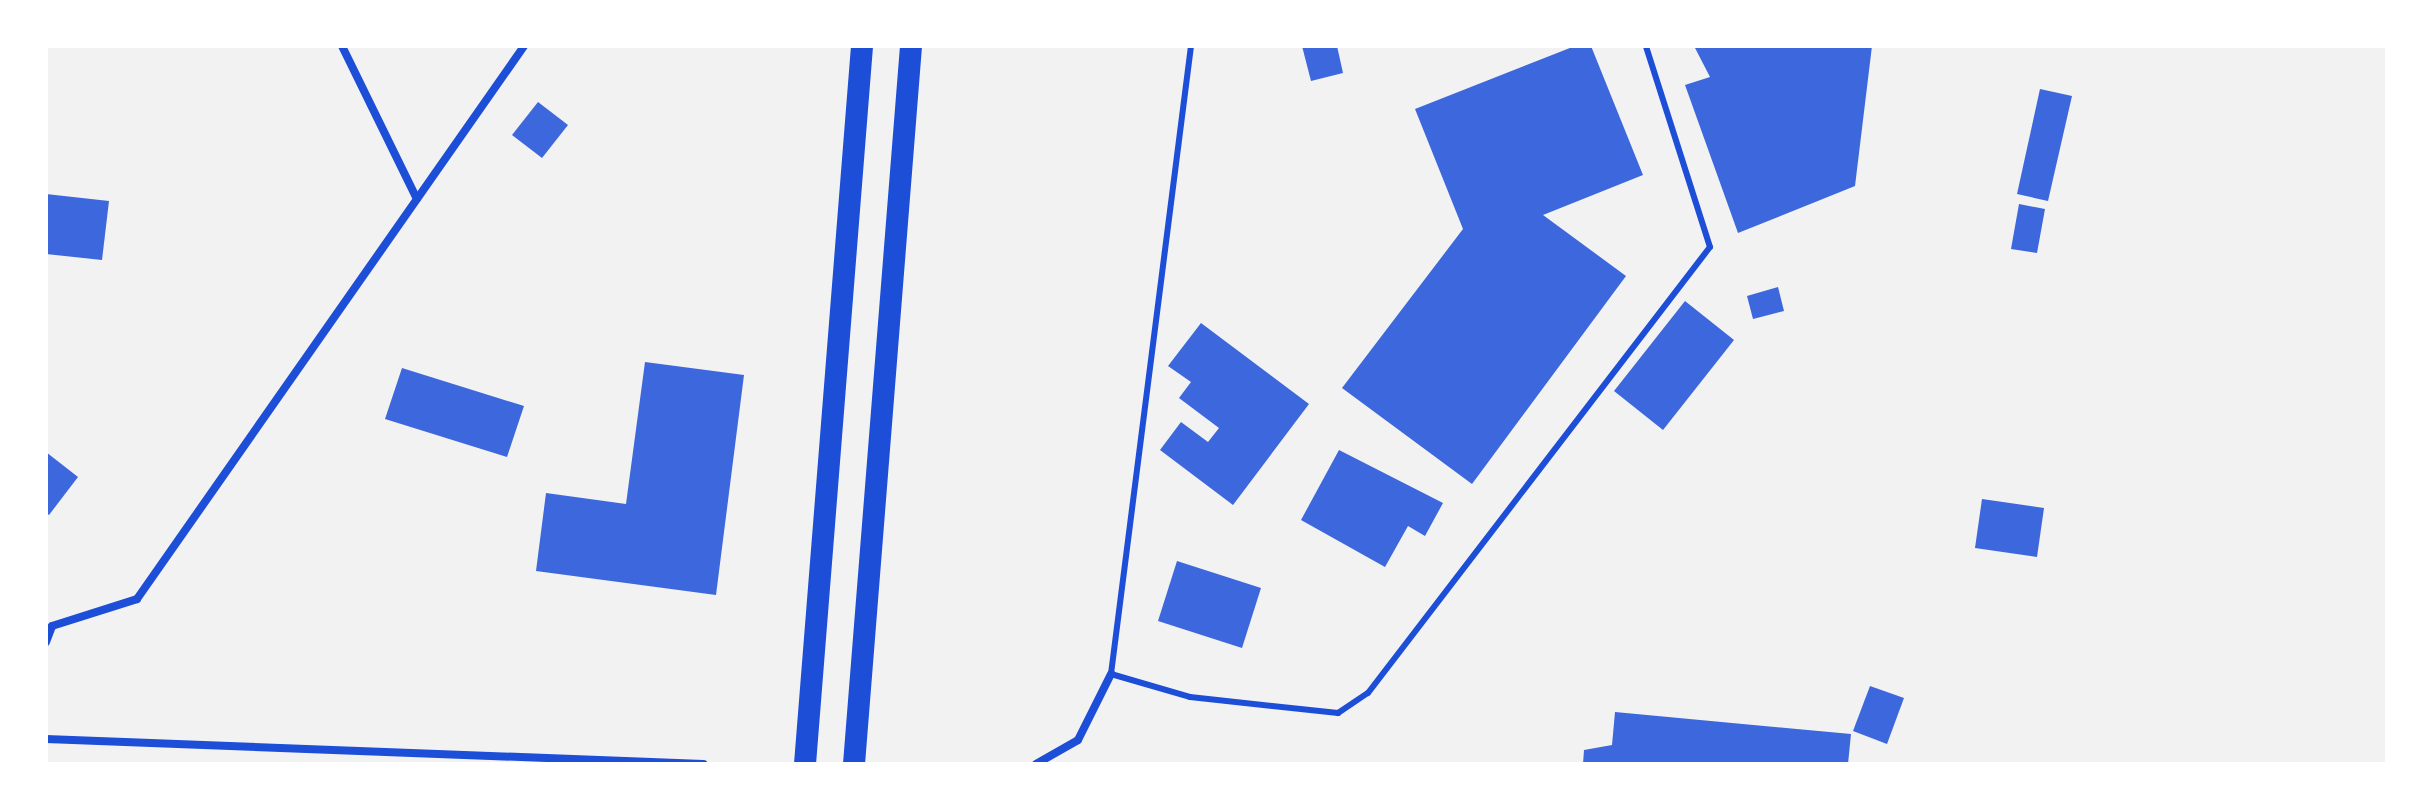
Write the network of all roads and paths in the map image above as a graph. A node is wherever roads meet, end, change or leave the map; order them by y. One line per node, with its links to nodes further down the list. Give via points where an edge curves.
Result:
1 (342, 46): 7 (street)
2 (524, 46): 7 (street)
3 (862, 46): 12 (highway)
4 (911, 46): 13 (highway)
5 (1191, 46): 9 (lane)
6 (1646, 46): 9 (lane, via 1710,247 1368,693 1338,713 1190,697)
7 (417, 199): 8 (street, via 137,599 52,626)
8 (46, 642)
9 (1111, 674): 14 (street, via 1078,740)
10 (46, 739): 11 (street)
11 (704, 764)
12 (805, 764)
13 (854, 764)
14 (1036, 764)

